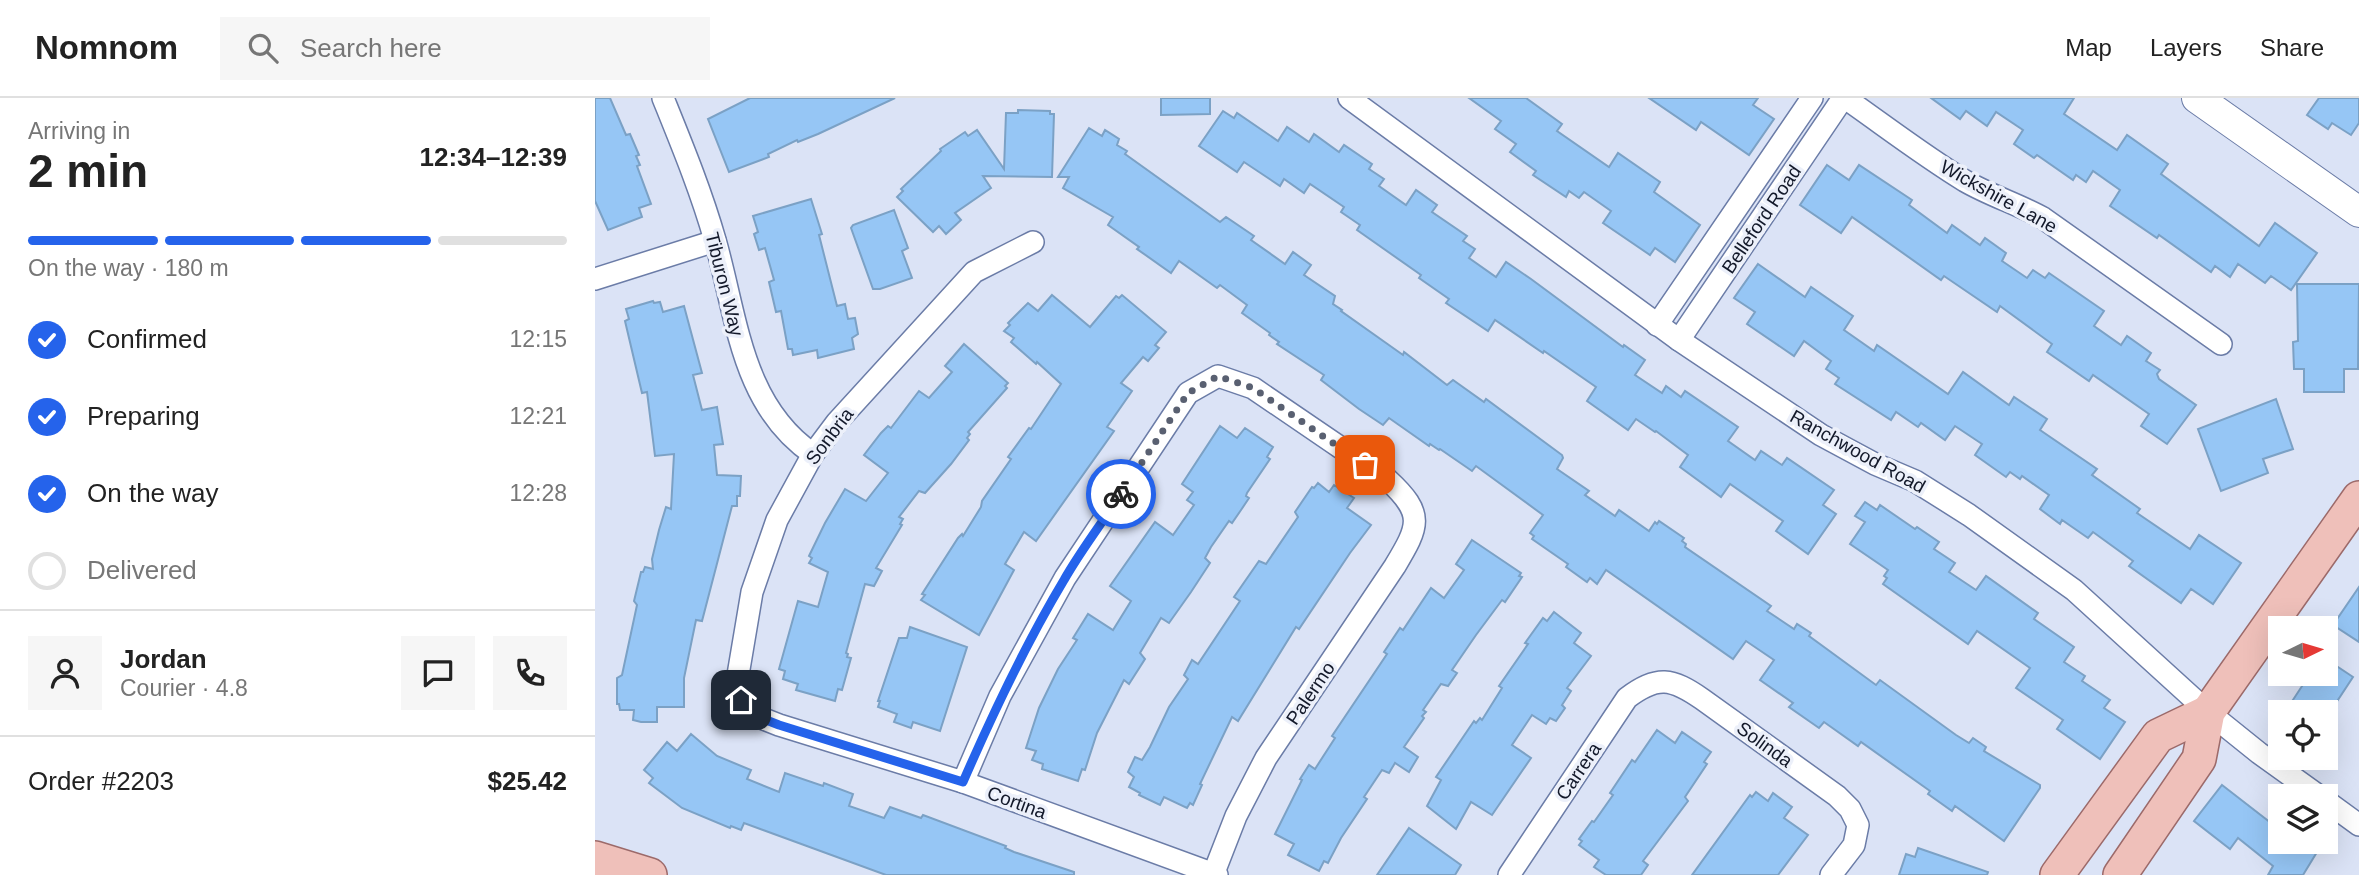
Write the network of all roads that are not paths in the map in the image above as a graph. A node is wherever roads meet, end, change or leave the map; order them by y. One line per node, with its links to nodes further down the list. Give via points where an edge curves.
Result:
1 (663, 98): 7 (street, Tiburon Way, via 692,167)
2 (1349, 98): 10 (street, Ranchwood Road)
3 (1812, 98): 10 (street, Belleford Road)
4 (1844, 98): 11 (street, Belleford Road); 12 (street, Wickshire Lane, via 1963,180 2043,218)
5 (2197, 98): 6 (street)
6 (2359, 212)
7 (715, 242): 9 (street); 13 (street, Tiburon Way, via 739,340 756,385 779,425)
8 (1033, 242): 13 (street, Sonbria, via 974,272)
9 (595, 279)
10 (1657, 325): 11 (street, Ranchwood Road)
11 (1679, 340): 17 (street, Ranchwood Road, via 1821,435 1915,481 1969,515 2074,590)
12 (2221, 344)
13 (813, 454): 16 (street, Sonbria, via 776,520 752,592 738,675)
14 (2359, 498): 17 (main road)
15 (1659, 680): 25 (street, Carrera, via 1627,698); 26 (street, Solinda, via 1682,685 1702,698 1850,809 1858,825 1854,845)
16 (741, 700): 18 (street, Cortina, via 756,716 779,725)
17 (2208, 712): 19 (street, Ranchwood Road); 27 (main road, via 2158,736); 28 (main road, via 2199,760)
18 (963, 782): 24 (street, Cortina); 24 (street, Palermo, via 1000,696 1065,578 1188,393 1218,376 1253,388 1388,480 1406,496 1415,517 1411,540 1400,558 1266,758 1235,816)
19 (2302, 784)
20 (2338, 810): 21 (street)
21 (2359, 825)
22 (595, 858): 23 (main road)
23 (650, 875)
24 (1215, 875)
25 (1509, 875)
26 (1831, 875)
27 (2057, 875)
28 (2120, 875)

